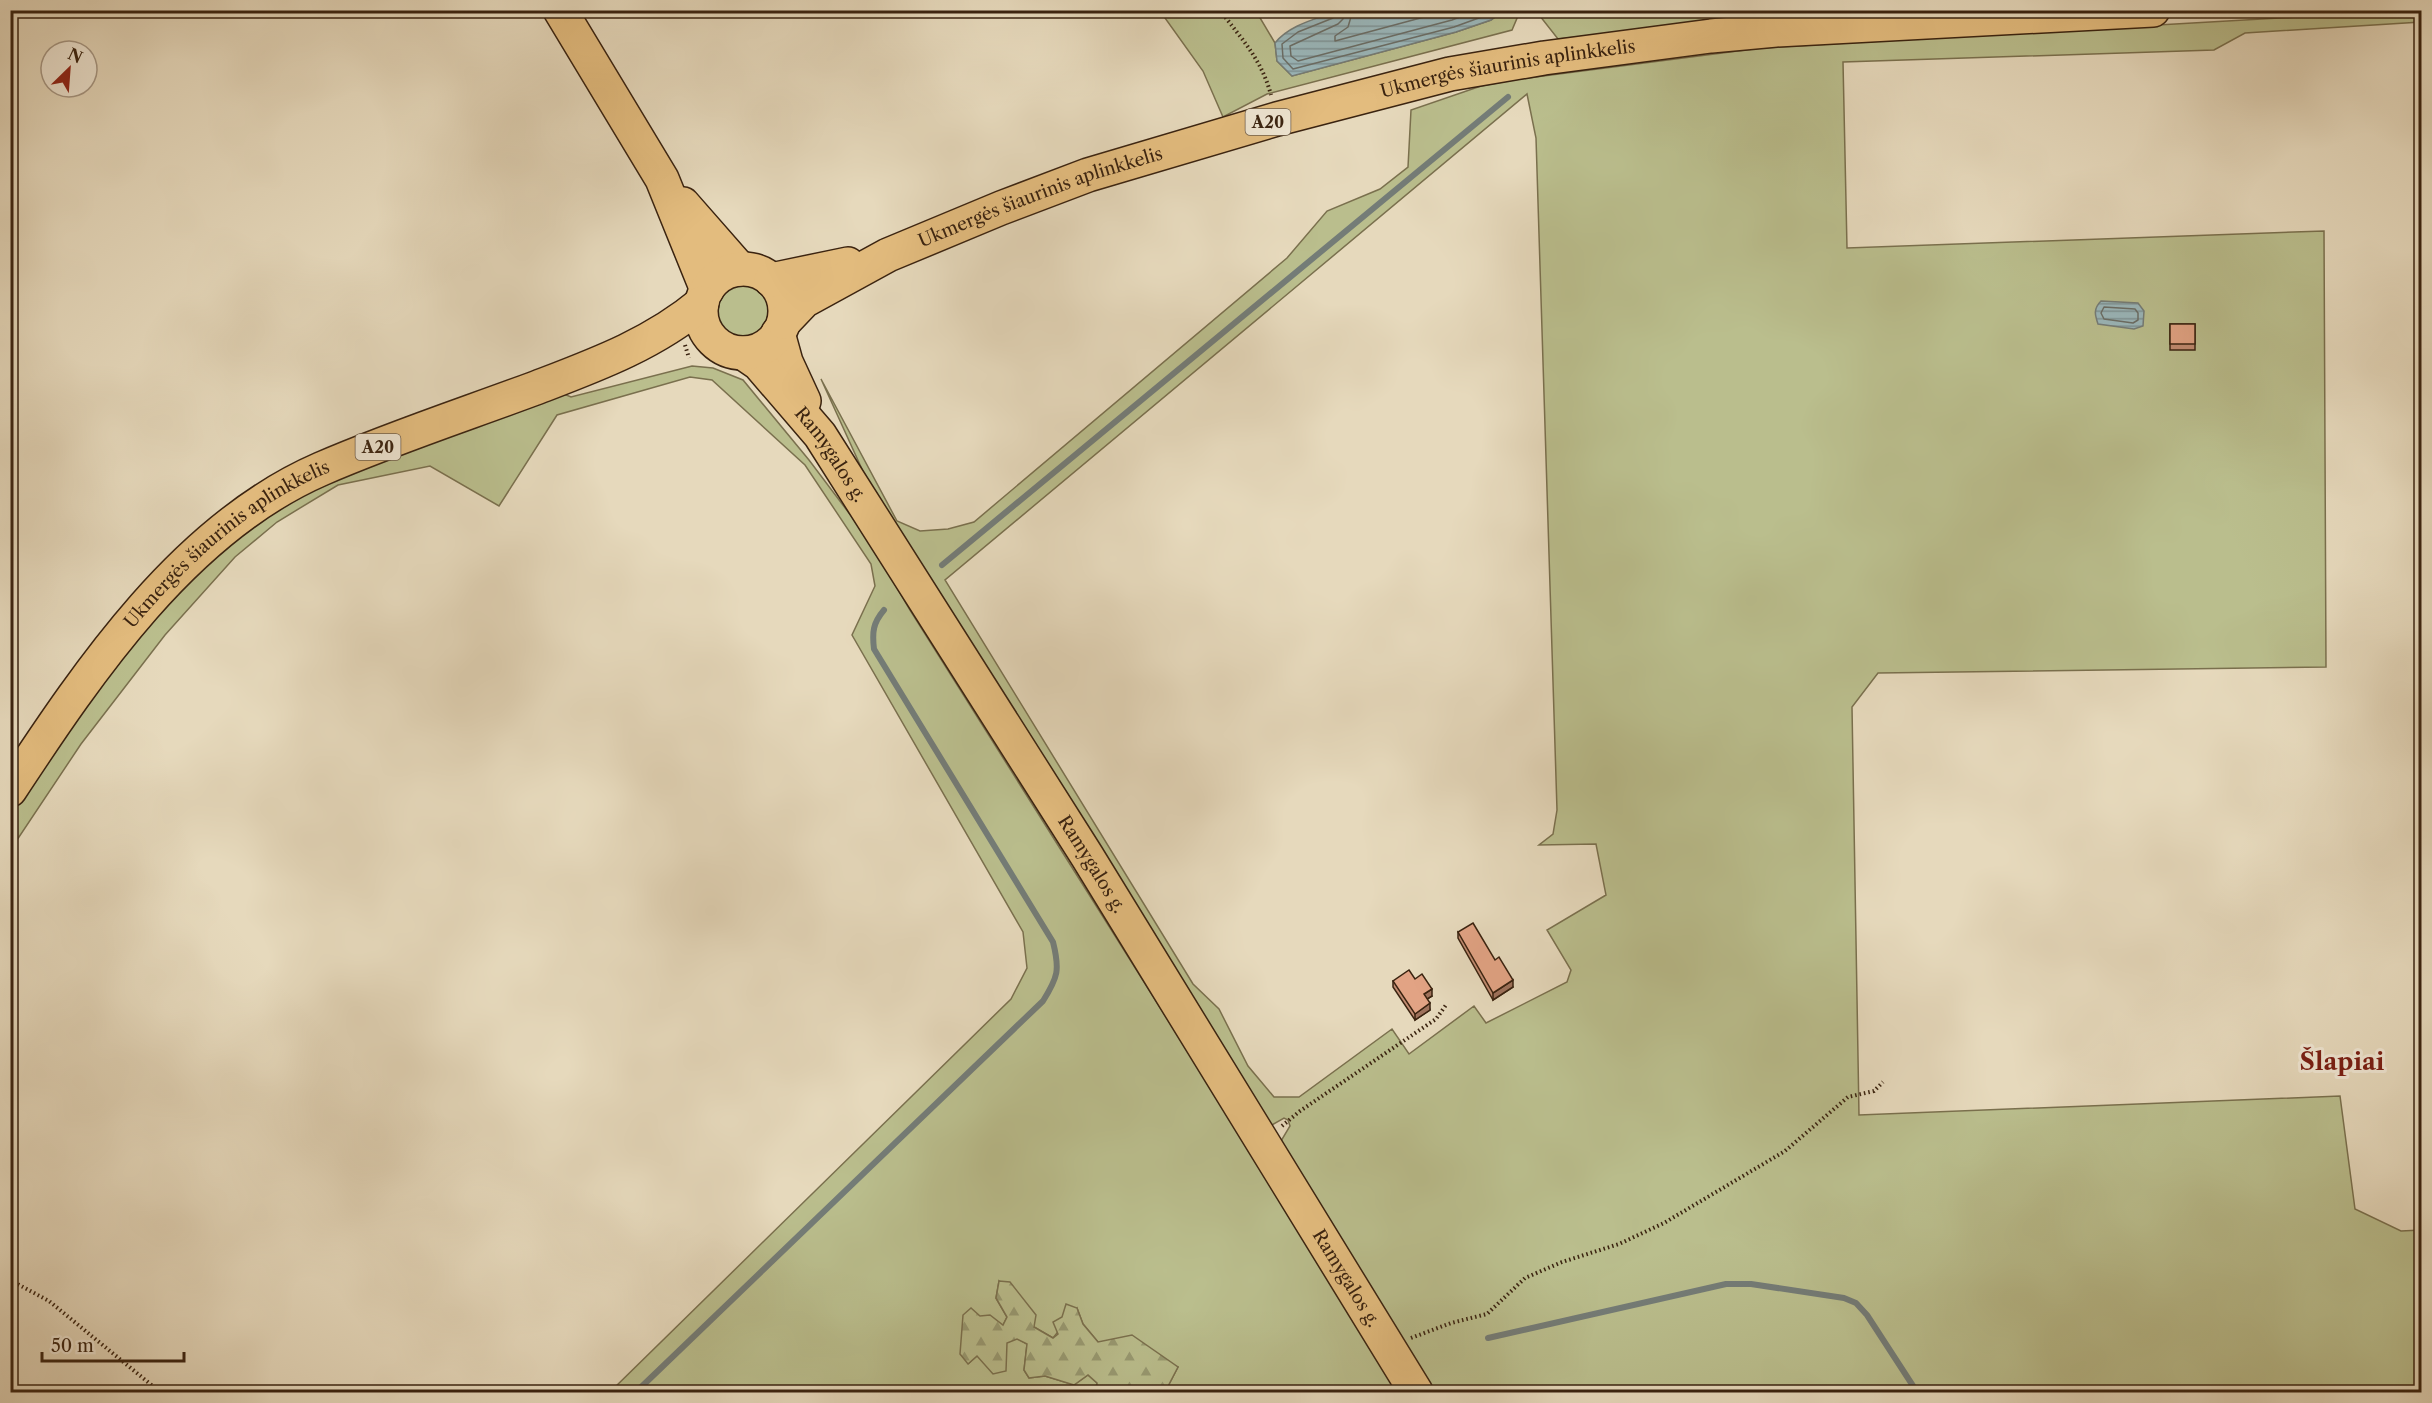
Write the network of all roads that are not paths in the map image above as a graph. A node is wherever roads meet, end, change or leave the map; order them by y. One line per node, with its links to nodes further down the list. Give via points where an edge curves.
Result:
1 (560, 10): 3 (main road)
2 (2153, 10): 4 (main road, Ukmergės šiaurinis aplinkkelis / A20, via 1776,30 1618,47 1450,74 1277,119 1088,176)
3 (662, 179): 5 (main road); 7 (main road)
4 (888, 255): 6 (main road, Ukmergės šiaurinis aplinkkelis / A20); 8 (main road, Ukmergės šiaurinis aplinkkelis / A20, via 804,301)
5 (740, 269): 6 (main road, via 762,273); 7 (main road, A20, via 721,276)
6 (771, 280): 8 (main road, via 785,306)
7 (704, 297): 9 (main road, via 704,325); 10 (main road, Ukmergės šiaurinis aplinkkelis / A20, via 669,328)
8 (781, 327): 9 (main road, A20, via 763,348); 11 (main road, via 786,362)
9 (717, 351): 10 (main road, Ukmergės šiaurinis aplinkkelis / A20, via 675,346); 11 (main road, Ramygalos g., via 759,364)
10 (619, 356): 12 (main road, Ukmergės šiaurinis aplinkkelis / A20, via 319,470 257,504 211,540 164,585 107,652)
11 (820, 435): 13 (main road, Ramygalos g., via 1087,856)
12 (10, 790)
13 (1416, 1392)

